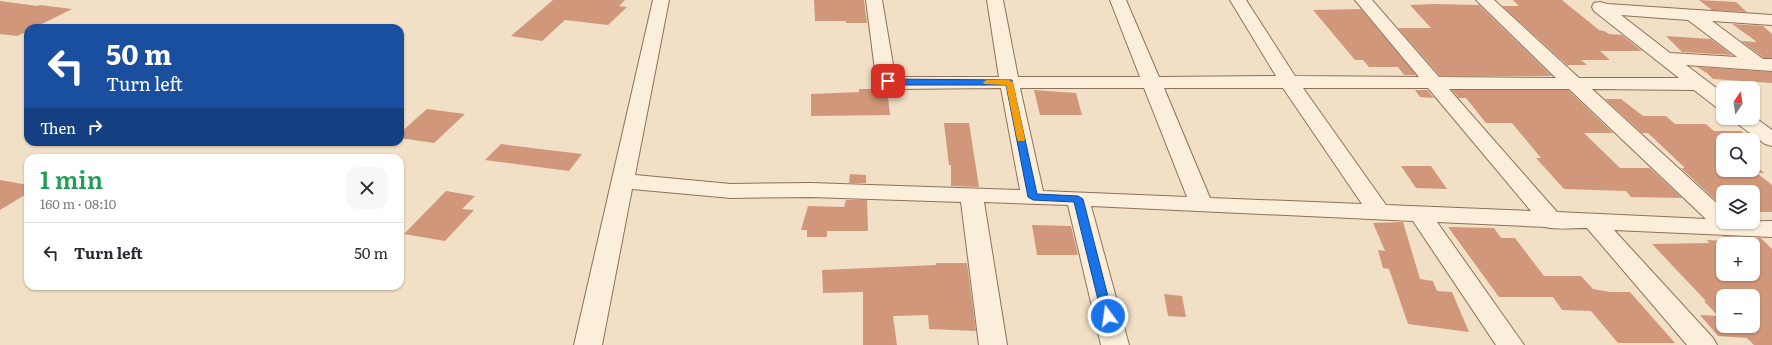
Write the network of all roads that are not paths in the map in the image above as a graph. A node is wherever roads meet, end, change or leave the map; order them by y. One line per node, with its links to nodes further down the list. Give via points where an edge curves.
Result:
1 (661, 0): 22 (street)
2 (874, 0): 13 (street, via 888,81)
3 (995, 0): 13 (street)
4 (1118, 0): 14 (street)
5 (1238, 0): 15 (street)
6 (1362, 0): 16 (street)
7 (1484, 0): 17 (street)
8 (1597, 4): 9 (street); 11 (street)
9 (1693, 15): 10 (street); 12 (street)
10 (1772, 20)
11 (1664, 58): 12 (street); 18 (street)
12 (1765, 65)
13 (1009, 82): 14 (street); 24 (street)
14 (1150, 82): 15 (street); 26 (street)
15 (1289, 82): 16 (street); 27 (street)
16 (1432, 82): 17 (street); 30 (street)
17 (1572, 84): 18 (street); 29 (street)
18 (1698, 84): 19 (street)
19 (1716, 98)
20 (1752, 125): 21 (street)
21 (1772, 140)
22 (623, 181): 23 (street, via 731,191 811,190); 35 (street)
23 (971, 195): 24 (street); 36 (street)
24 (1033, 197): 25 (street)
25 (1078, 199): 26 (street); 37 (street)
26 (1200, 204): 27 (street)
27 (1378, 211): 28 (street)
28 (1420, 214): 30 (street); 38 (street)
29 (1716, 216)
30 (1552, 221): 31 (street)
31 (1596, 223): 32 (street); 39 (street)
32 (1716, 224)
33 (1757, 229): 34 (street)
34 (1770, 231)
35 (588, 345)
36 (993, 345)
37 (1115, 345)
38 (1510, 345)
39 (1703, 345)

